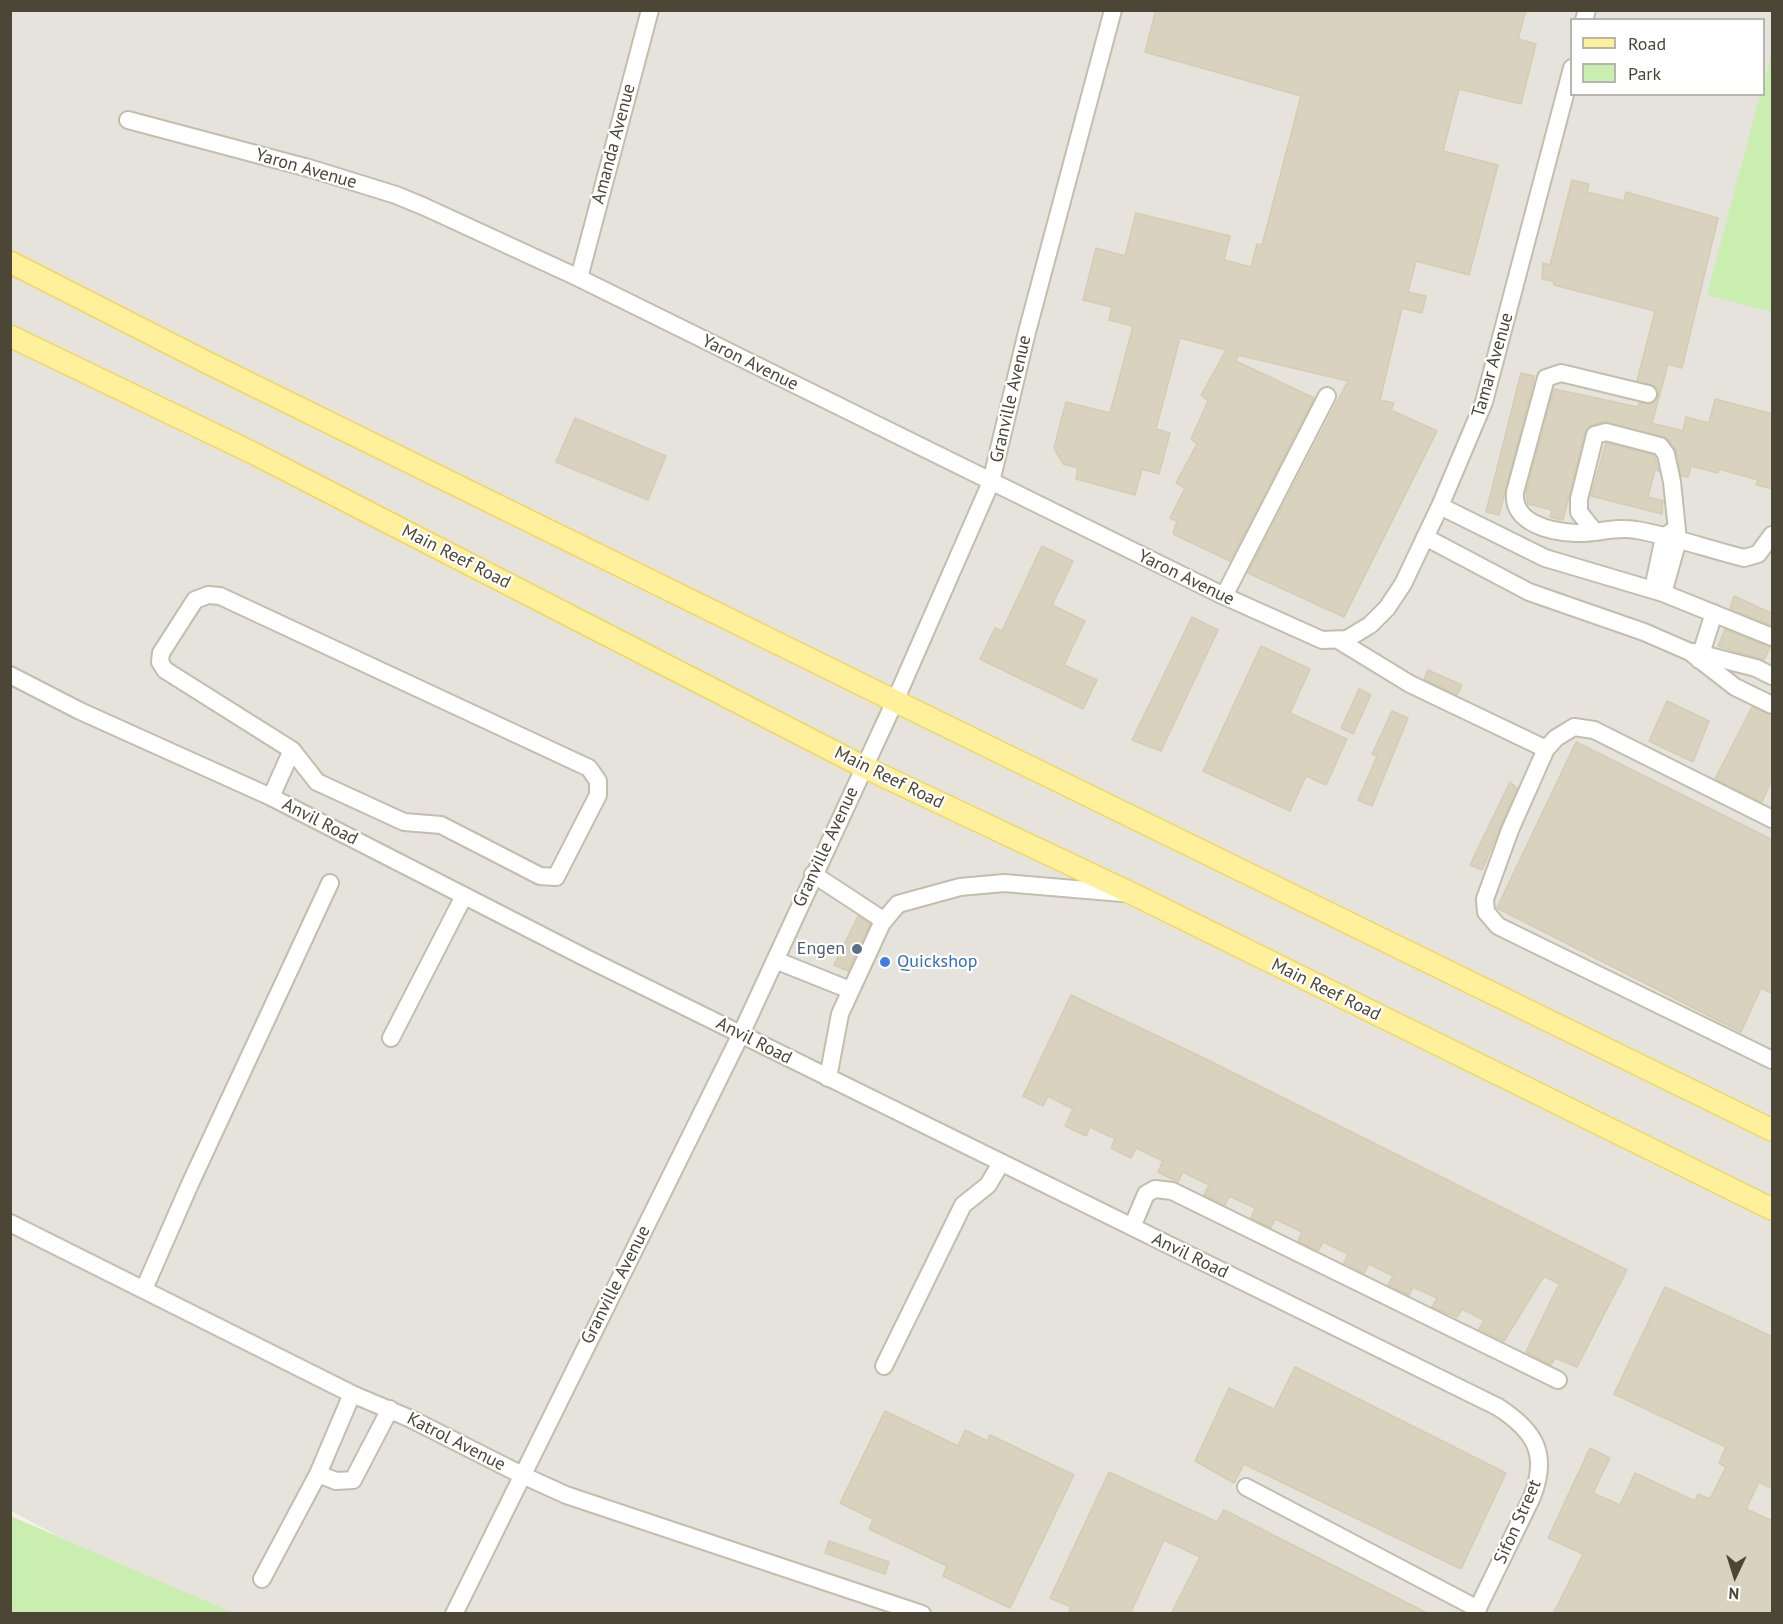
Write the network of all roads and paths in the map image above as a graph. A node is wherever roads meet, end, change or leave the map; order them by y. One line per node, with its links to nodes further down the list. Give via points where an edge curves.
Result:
1 (650, 10): 6 (street, Amanda Avenue)
2 (1113, 10): 10 (street, Granville Avenue, via 1027,332)
3 (1570, 76): 11 (street, Tamar Avenue, via 1484,402)
4 (128, 120): 6 (street, Yaron Avenue, via 396,195)
5 (10, 262): 25 (main road)
6 (579, 278): 10 (street, Yaron Avenue)
7 (10, 336): 29 (main road, Main Reef Road, via 255,454)
8 (1648, 394): 12 (street, via 1561,373 1551,374 1544,382 1515,504 1521,516 1553,530)
9 (1327, 396): 17 (street)
10 (992, 482): 17 (street, Yaron Avenue); 25 (street, Granville Avenue)
11 (1440, 506): 15 (street, Tamar Avenue); 16 (street, via 1534,554)
12 (1594, 531): 13 (street, via 1619,528); 13 (street, via 1579,513 1579,499 1592,443 1595,435 1602,432 1649,441 1664,450 1672,482)
13 (1672, 535): 14 (street, via 1748,558 1762,551); 16 (street)
14 (1773, 535)
15 (1425, 537): 19 (street, Tamar Avenue, via 1395,597 1375,621); 22 (street, via 1529,592)
16 (1658, 591): 18 (street)
17 (1224, 596): 21 (street, Yaron Avenue, via 1309,636 1330,642)
18 (1714, 613): 20 (street); 22 (street)
19 (1356, 634): 21 (street, Yaron Avenue)
20 (1773, 637)
21 (1338, 640): 27 (street, via 1410,684)
22 (1697, 655): 24 (street, via 1756,668); 26 (street, via 1735,687)
23 (10, 675): 30 (street, Anvil Road)
24 (1773, 676)
25 (895, 702): 29 (street, Granville Avenue); 43 (main road)
26 (1773, 705)
27 (1546, 749): 31 (street, via 1566,730 1583,726); 41 (street, via 1485,899 1492,922)
28 (292, 750): 28 (street, via 165,670 160,662 161,653 195,600 220,596 589,768 598,781 598,795 556,877 549,878 441,825 404,822 317,782); 30 (street)
29 (864, 766): 32 (street, Granville Avenue); 34 (main road, Main Reef Road)
30 (271, 797): 35 (street, Anvil Road)
31 (1773, 819)
32 (813, 874): 36 (street); 37 (street, Granville Avenue)
33 (330, 883): 48 (street)
34 (1135, 895): 36 (street, via 1070,887 982,884 907,900 890,910); 45 (main road, Main Reef Road)
35 (464, 896): 39 (street, Anvil Road); 40 (street)
36 (882, 923): 38 (street)
37 (775, 960): 38 (street); 39 (street, Granville Avenue)
38 (850, 990): 42 (street, via 838,1022)
39 (741, 1034): 42 (street, Anvil Road); 55 (street, Granville Avenue)
40 (391, 1038)
41 (1773, 1060)
42 (828, 1078): 44 (street, Anvil Road)
43 (1773, 1130)
44 (1001, 1163): 47 (street, Anvil Road); 49 (street, via 988,1185 963,1205)
45 (1773, 1209)
46 (10, 1223): 48 (street, Katrol Avenue)
47 (1132, 1227): 50 (street, via 1146,1194 1155,1189 1172,1191); 52 (street, Anvil Road)
48 (144, 1289): 51 (street, Katrol Avenue)
49 (884, 1366)
50 (1558, 1380)
51 (352, 1395): 53 (street, Katrol Avenue); 54 (street)
52 (1498, 1407): 58 (street, Sifon Street, via 1529,1432 1538,1451 1539,1471 1532,1497)
53 (390, 1409): 54 (street, via 353,1480 336,1481); 55 (street, Katrol Avenue)
54 (318, 1474): 57 (street)
55 (522, 1475): 59 (street, Granville Avenue); 60 (street, Katrol Avenue, via 591,1504)
56 (1246, 1487): 58 (street)
57 (262, 1579)
58 (1477, 1611)
59 (454, 1614)
60 (922, 1614)

